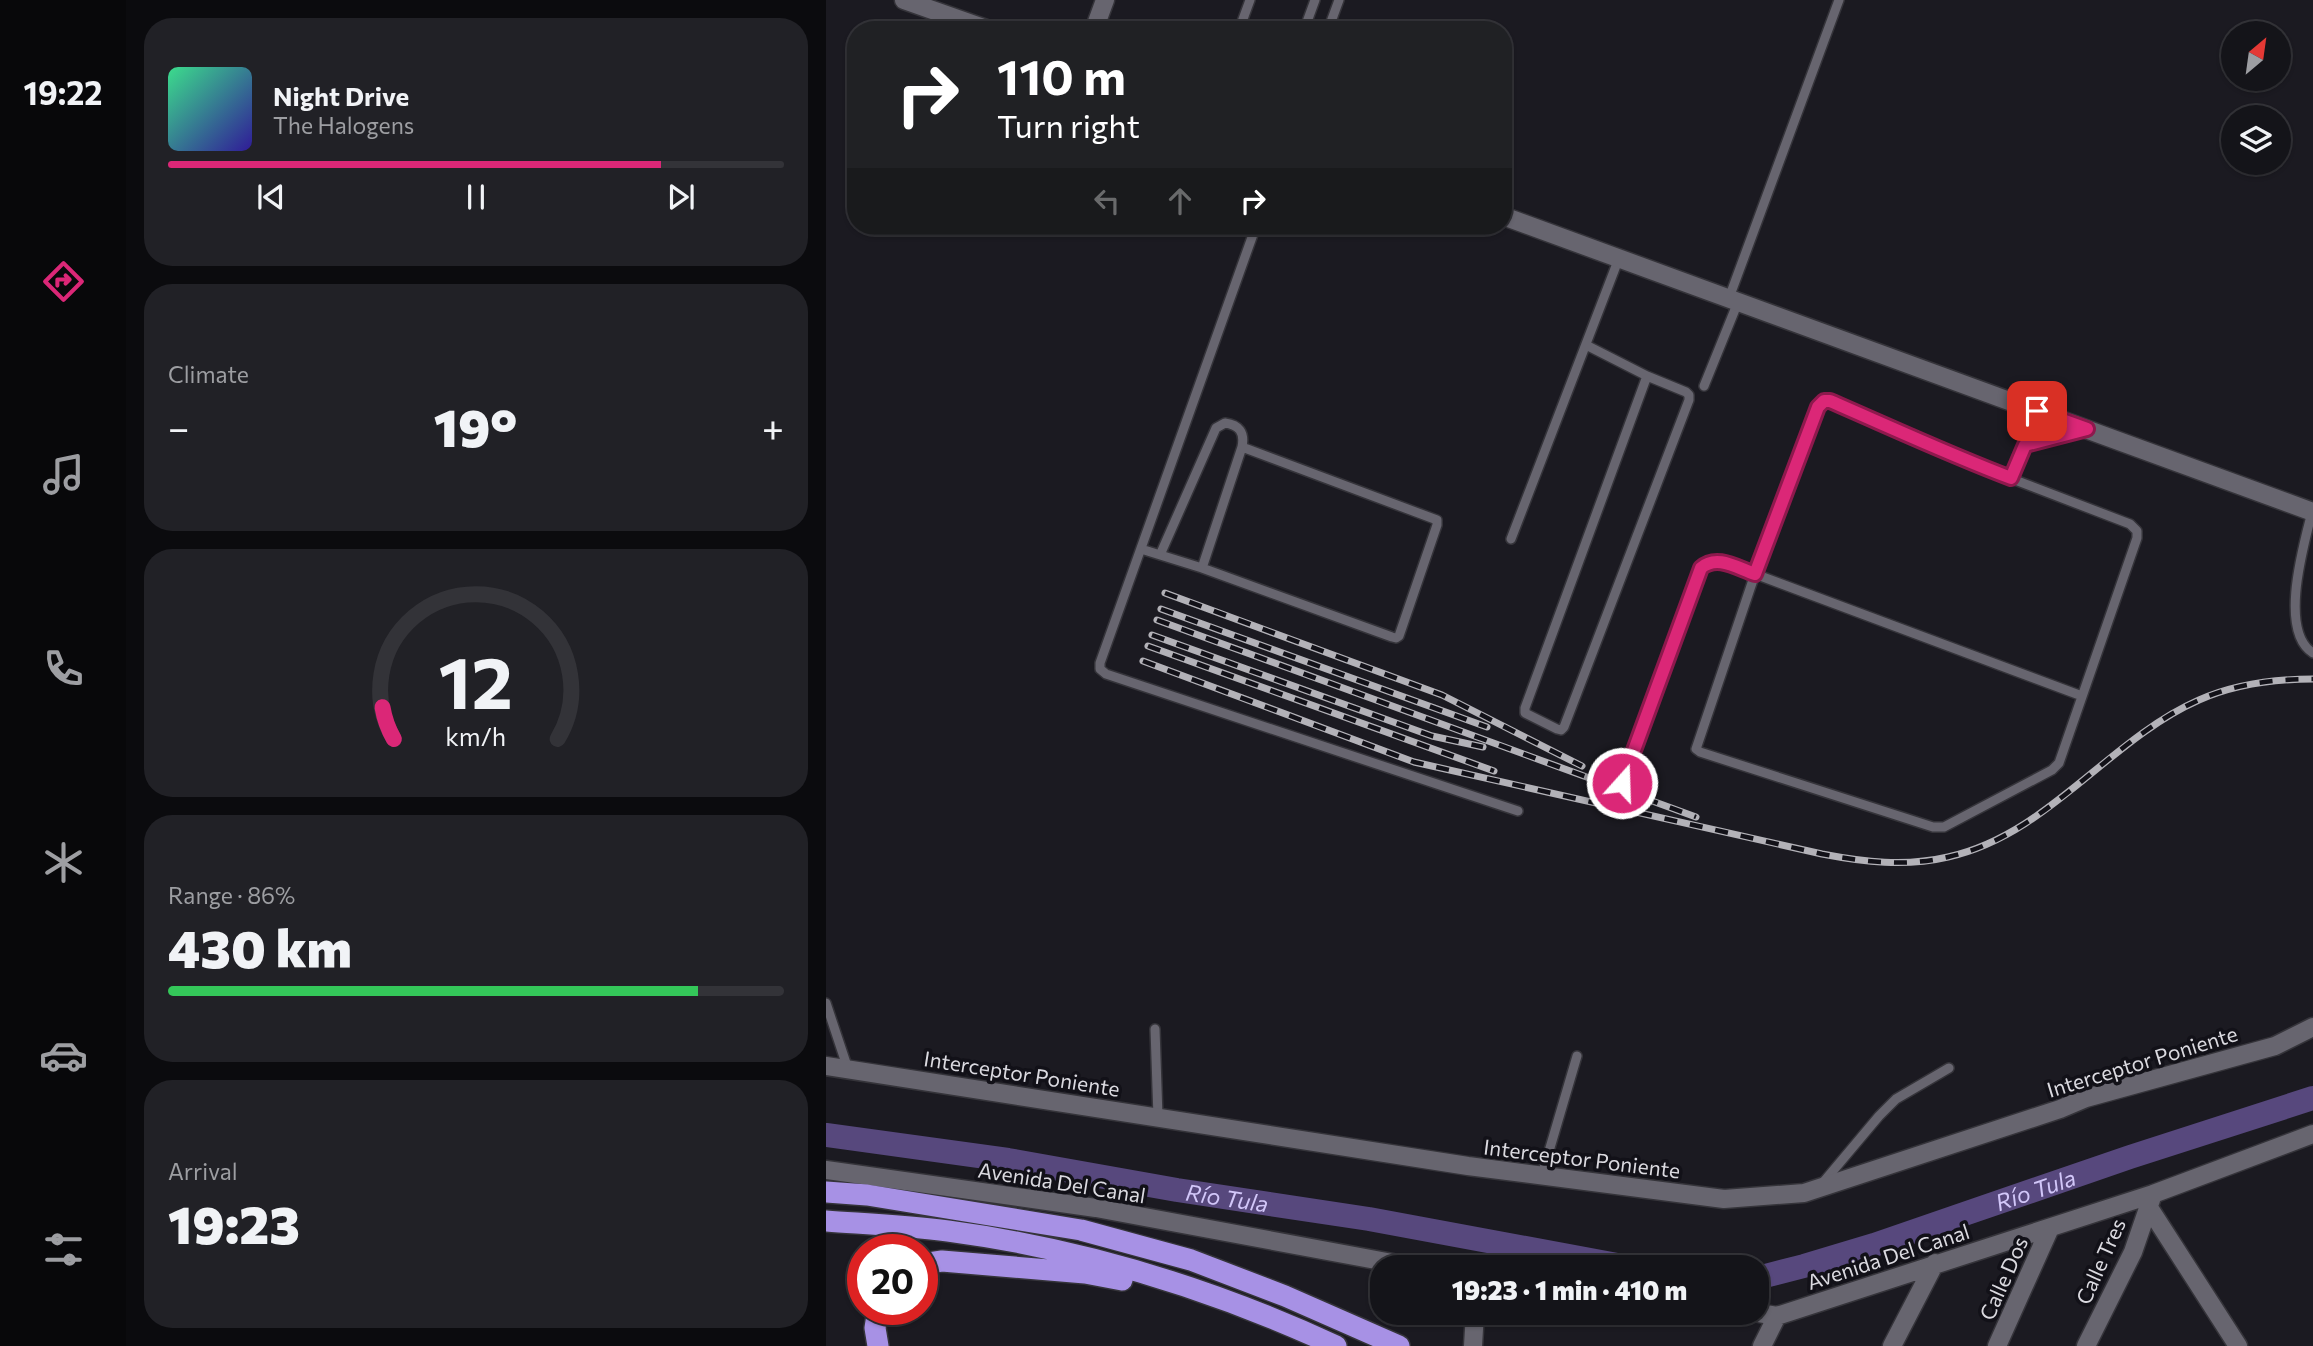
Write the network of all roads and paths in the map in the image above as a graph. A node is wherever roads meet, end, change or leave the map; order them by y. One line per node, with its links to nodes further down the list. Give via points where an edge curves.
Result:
1 (904, 0): 7 (street)
2 (1105, 0): 8 (street)
3 (1250, 0): 9 (lane)
4 (1315, 0): 10 (lane)
5 (1339, 0): 11 (lane)
6 (1839, 0): 15 (lane)
7 (964, 21)
8 (1097, 21)
9 (1242, 21)
10 (1307, 21)
11 (1331, 21)
12 (1512, 219): 14 (street)
13 (1253, 235): 24 (lane)
14 (1619, 258): 15 (street); 16 (lane)
15 (1733, 300): 18 (lane); 19 (street)
16 (1586, 345): 17 (lane); 23 (lane)
17 (1647, 376): 17 (lane, via 1525,708 1525,713 1561,730 1689,400 1686,393)
18 (1704, 386)
19 (2087, 429): 21 (lane, via 2025,445); 22 (street)
20 (1242, 447): 25 (lane, via 1240,429 1225,423 1216,428); 26 (lane); 26 (lane, via 1437,520 1419,580 1396,638)
21 (2011, 478): 27 (lane, via 1824,401); 29 (lane, via 2130,524 2137,531)
22 (2313, 512): 28 (lane, via 2300,560 2295,620 2299,636)
23 (1511, 539)
24 (1141, 549): 25 (lane); 31 (lane, via 1100,663 1106,674)
25 (1160, 555): 26 (lane)
26 (1202, 568)
27 (1755, 574): 29 (lane); 29 (lane, via 1696,745 1700,752 1940,828 2056,766); 30 (lane, via 1717,561 1701,568)
28 (2313, 653)
29 (2082, 696)
30 (1622, 783)
31 (1518, 811)
32 (826, 1003): 38 (lane)
33 (2313, 1027): 43 (street, Interceptor Poniente, via 2275,1045 2086,1098)
34 (1155, 1029): 39 (lane)
35 (1577, 1056): 42 (lane)
36 (826, 1066): 38 (street, Interceptor Poniente)
37 (1949, 1068): 43 (lane, via 1896,1099)
38 (848, 1069): 39 (street, Interceptor Poniente)
39 (1158, 1117): 42 (street, Interceptor Poniente)
40 (2313, 1134): 45 (street, Avenida Del Canal)
41 (826, 1170): 48 (street, Avenida Del Canal, via 1096,1208)
42 (1542, 1175): 43 (street, Interceptor Poniente, via 1724,1199)
43 (1818, 1189)
44 (826, 1192): 58 (highway, via 1081,1230 1191,1260)
45 (2150, 1200): 47 (street, Avenida Del Canal); 63 (street, Calle Tres, via 2133,1252); 64 (street)
46 (826, 1221): 53 (highway, via 948,1231 1068,1254 1182,1284)
47 (2050, 1228): 50 (street, Avenida Del Canal); 62 (street, Calle Dos)
48 (1370, 1259)
49 (938, 1262): 53 (highway, via 1085,1273 1177,1294 1258,1323)
50 (1935, 1264): 52 (street, Avenida Del Canal); 61 (street)
51 (1769, 1314): 52 (street, Avenida Del Canal)
52 (1777, 1315): 60 (street)
53 (1286, 1323): 57 (highway)
54 (875, 1325): 56 (highway)
55 (1474, 1325): 59 (street)
56 (878, 1346)
57 (1335, 1346)
58 (1399, 1346)
59 (1473, 1346)
60 (1762, 1346)
61 (1892, 1346)
62 (1997, 1346)
63 (2086, 1346)
64 (2238, 1346)

